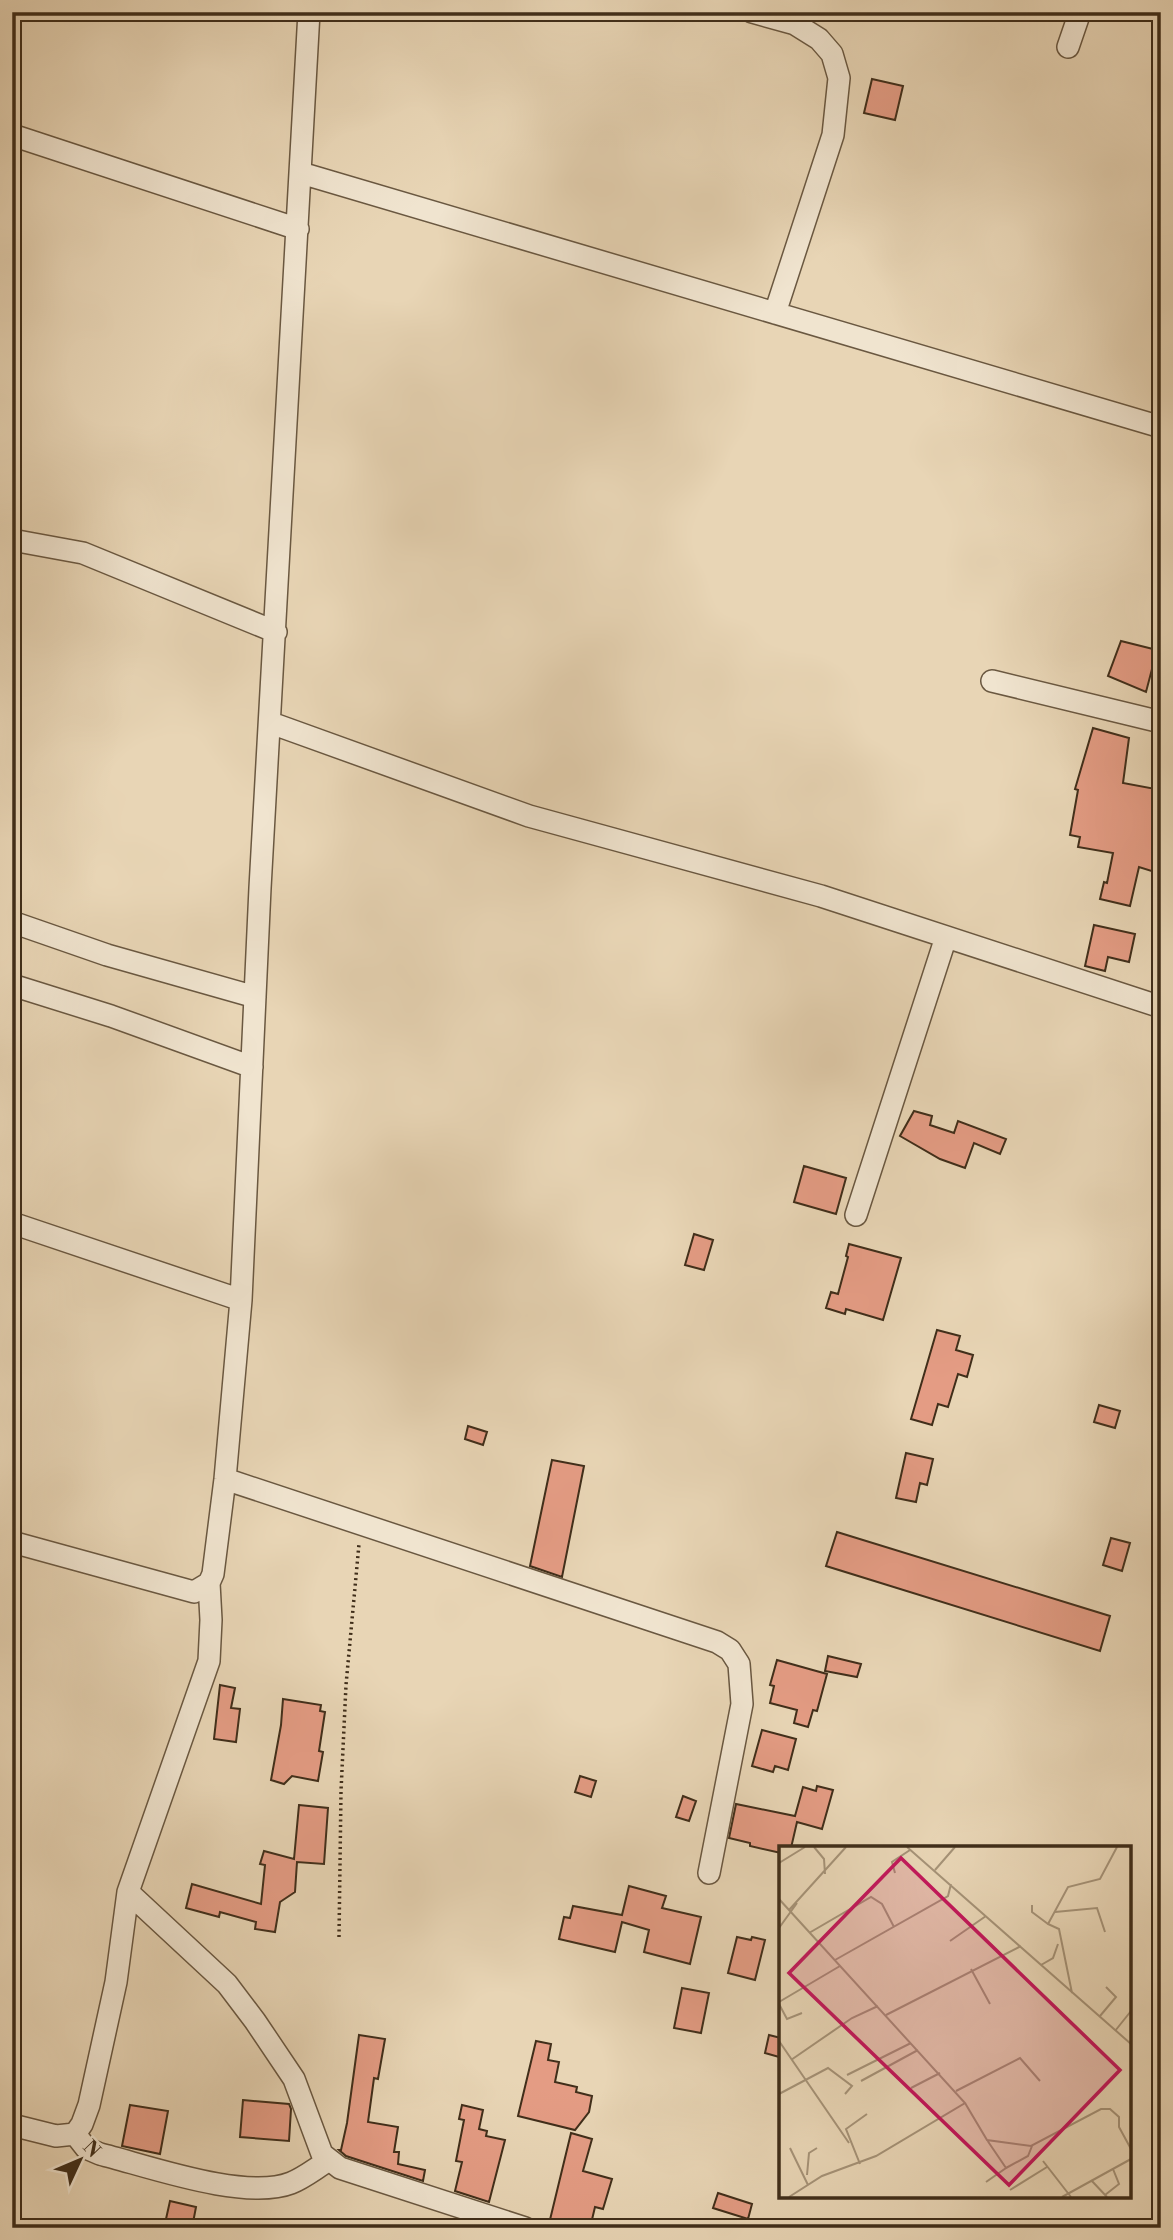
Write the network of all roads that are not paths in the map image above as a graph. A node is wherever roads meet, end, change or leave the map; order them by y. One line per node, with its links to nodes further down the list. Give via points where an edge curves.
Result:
1 (309, 12): 6 (street)
2 (752, 12): 8 (street, via 796,24 819,39 832,54 839,78 833,135)
3 (1080, 12): 4 (street)
4 (1068, 47)
5 (12, 135): 7 (street)
6 (301, 173): 7 (street); 8 (street)
7 (298, 229): 11 (street)
8 (775, 313): 9 (street)
9 (1161, 427)
10 (12, 540): 11 (street, via 83,553)
11 (276, 632): 14 (street)
12 (992, 681): 13 (street)
13 (1161, 722)
14 (271, 723): 16 (street, via 529,816 821,896); 18 (street)
15 (12, 922): 18 (street, via 107,955)
16 (946, 937): 19 (street); 21 (street)
17 (12, 985): 20 (street)
18 (255, 997): 20 (street)
19 (1161, 1007)
20 (252, 1067): 23 (street)
21 (856, 1215)
22 (18, 1225): 23 (street)
23 (241, 1300): 24 (street)
24 (225, 1479): 26 (street); 27 (street, via 730,1650 739,1664 742,1704)
25 (12, 1542): 26 (street, via 185,1591 194,1592)
26 (209, 1583): 28 (street, via 209,1661)
27 (709, 1873)
28 (128, 1892): 30 (street, via 108,2022 89,2105); 31 (street, via 226,1984 255,2021 294,2079)
29 (12, 2125): 30 (street, via 56,2136)
30 (75, 2134): 31 (street, via 86,2148 100,2154 253,2188 291,2183)
31 (328, 2161): 32 (street)
32 (525, 2228)

